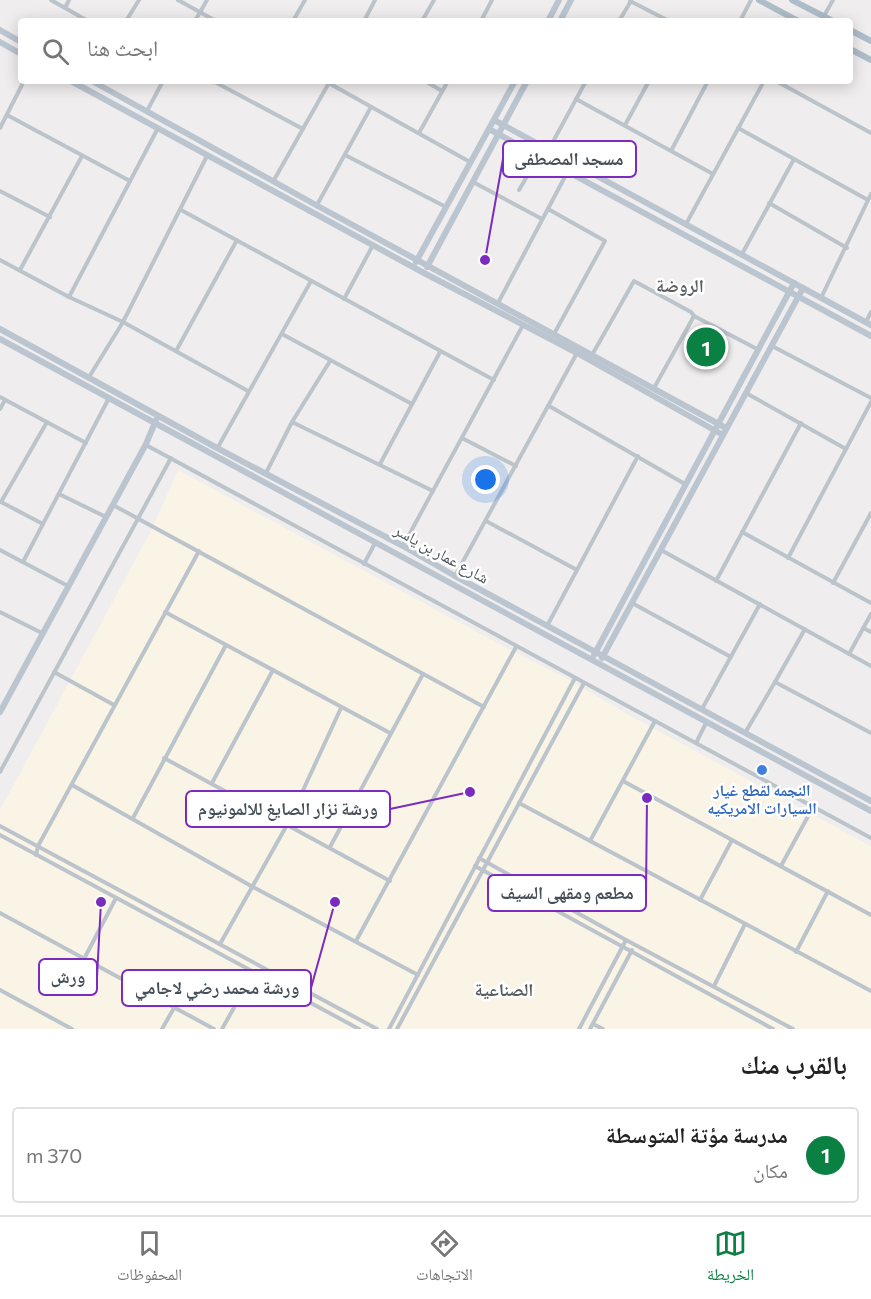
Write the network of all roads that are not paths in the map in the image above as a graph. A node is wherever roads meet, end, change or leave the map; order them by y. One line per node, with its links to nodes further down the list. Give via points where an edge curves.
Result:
1 (51, 0): 17 (street)
2 (69, 0): 17 (street)
3 (139, 0): 21 (street)
4 (178, 0): 18 (street)
5 (207, 0): 18 (street)
6 (305, 0): 24 (street)
7 (375, 0): 25 (street)
8 (434, 0): 26 (street)
9 (492, 0): 27 (street)
10 (559, 0): 28 (street)
11 (572, 0): 29 (street)
12 (751, 0): 32 (street)
13 (759, 0): 33 (main road)
14 (792, 0): 19 (main road)
15 (833, 0): 19 (street)
16 (631, 1): 30 (street); 31 (street)
17 (65, 8): 20 (street)
18 (200, 12): 22 (street); 23 (street)
19 (824, 16): 34 (main road)
20 (83, 18)
21 (128, 18)
22 (197, 18)
23 (211, 18)
24 (295, 18)
25 (366, 18)
26 (424, 18)
27 (483, 18)
28 (550, 18)
29 (562, 18)
30 (621, 18)
31 (663, 18)
32 (742, 18)
33 (792, 18)
34 (828, 18)
35 (0, 30): 37 (street)
36 (853, 32): 38 (main road)
37 (18, 40)
38 (871, 41)
39 (0, 42): 41 (street)
40 (853, 51): 42 (main road)
41 (18, 52)
42 (871, 60)
43 (22, 84): 63 (street)
44 (77, 84): 68 (street)
45 (98, 84): 62 (street)
46 (161, 84): 62 (street)
47 (219, 84): 70 (street)
48 (327, 84): 70 (street)
49 (331, 84): 61 (street)
50 (430, 84): 59 (street)
51 (446, 84): 59 (street)
52 (513, 84): 64 (street)
53 (525, 84): 65 (street)
54 (584, 84): 60 (street)
55 (647, 84): 66 (street)
56 (706, 84): 76 (street)
57 (762, 84): 69 (street)
58 (781, 84): 73 (street)
59 (442, 91): 72 (street)
60 (576, 99): 66 (street); 75 (street)
61 (371, 107): 72 (street); 77 (street)
62 (147, 111): 85 (street)
63 (7, 115): 67 (street); 79 (street)
64 (494, 120): 65 (street); 71 (street)
65 (504, 125): 74 (street); 75 (street)
66 (624, 125): 76 (street)
67 (0, 128)
68 (158, 128): 78 (street); 86 (street)
69 (738, 128): 81 (street); 84 (street)
70 (303, 129): 85 (street)
71 (489, 129): 74 (street); 82 (street)
72 (419, 133): 82 (street)
73 (871, 133)
74 (499, 134): 80 (street); 87 (street)
75 (549, 149): 99 (street)
76 (671, 151): 84 (street)
77 (345, 154): 93 (street); 94 (street)
78 (207, 155): 96 (street); 101 (street)
79 (82, 156): 86 (street); 97 (street)
80 (538, 156): 83 (street); 88 (street)
81 (794, 159): 91 (street); 92 (street)
82 (471, 162): 94 (street)
83 (568, 171): 95 (street); 113 (street)
84 (713, 174): 99 (street)
85 (274, 180): 93 (street)
86 (130, 181): 114 (street)
87 (473, 182): 98 (street); 106 (street)
88 (519, 190)
89 (0, 191): 97 (street)
90 (871, 194): 91 (street)
91 (868, 200): 102 (street)
92 (769, 203): 102 (street); 103 (street)
93 (316, 205): 105 (street)
94 (446, 207): 105 (street)
95 (548, 209): 98 (street); 126 (street, via 605,241)
96 (181, 210): 100 (street); 121 (street)
97 (50, 217): 108 (street)
98 (542, 219): 118 (street)
99 (686, 224): 103 (street)
100 (237, 240): 110 (street); 131 (street)
101 (373, 245): 107 (street); 117 (street)
102 (847, 248): 116 (street)
103 (742, 254): 111 (street)
104 (0, 260): 108 (street)
105 (417, 260): 106 (street); 107 (street)
106 (428, 265): 109 (street); 118 (street)
107 (413, 267): 109 (street)
108 (20, 270): 114 (street)
109 (424, 273): 123 (street)
110 (311, 281): 117 (street); 125 (street)
111 (794, 283): 112 (street); 113 (street)
112 (803, 288): 115 (street); 116 (street)
113 (788, 291): 115 (street); 130 (street)
114 (69, 297): 121 (street)
115 (798, 297): 127 (street); 129 (street)
116 (821, 298): 122 (street)
117 (344, 299): 132 (street)
118 (498, 303): 126 (street)
119 (871, 312): 122 (street)
120 (694, 316): 130 (street); 134 (street, via 634,281); 138 (street)
121 (123, 322): 131 (street); 136 (street)
122 (868, 323)
123 (524, 325): 133 (street); 137 (street)
124 (0, 329): 136 (street, شارع عمار بن ياسر)
125 (282, 334): 135 (street); 139 (street)
126 (554, 334): 134 (street)
127 (871, 336)
128 (0, 339): 142 (street, شارع عمار بن ياسر)
129 (771, 346): 140 (street); 144 (street)
130 (757, 349): 152 (street)
131 (176, 351): 139 (street)
132 (441, 352): 137 (street); 145 (street)
133 (577, 353): 146 (street); 155 (street)
134 (592, 355): 138 (street)
135 (330, 361): 145 (street); 150 (street)
136 (89, 377): 148 (street, شارع عمار بن ياسر)
137 (494, 380): 157 (street)
138 (654, 388): 152 (street)
139 (248, 391): 160 (street)
140 (746, 393): 153 (street); 154 (street)
141 (0, 397): 143 (street)
142 (109, 398): 151 (street, شارع عمار بن ياسر); 158 (street)
143 (5, 400): 147 (street); 149 (street)
144 (871, 400): 161 (street)
145 (412, 404): 164 (street)
146 (549, 406): 162 (street); 165 (street)
147 (0, 410)
148 (159, 415): 151 (street); 160 (street, شارع عمار بن ياسر)
149 (47, 422): 158 (street); 170 (street)
150 (292, 422): 164 (street); 166 (street)
151 (155, 423): 159 (street); 178 (street, شارع عمار بن ياسر)
152 (718, 423): 154 (street); 155 (street)
153 (801, 423): 161 (street); 177 (street)
154 (726, 428): 156 (street)
155 (714, 430): 156 (street); 167 (street)
156 (723, 435): 181 (street)
157 (462, 438): 165 (street); 168 (street)
158 (86, 443): 169 (street)
159 (146, 444): 163 (street); 171 (street)
160 (217, 448): 166 (street, شارع عمار بن ياسر)
161 (846, 449): 183 (street)
162 (639, 456): 167 (street); 186 (street)
163 (171, 458): 174 (street); 185 (street)
164 (380, 464): 168 (street)
165 (516, 466): 175 (street)
166 (266, 474): 179 (street, شارع عمار بن ياسر)
167 (686, 484): 204 (street)
168 (433, 491): 179 (street)
169 (59, 494): 173 (street); 176 (street)
170 (1, 502): 176 (street)
171 (113, 505): 173 (street); 174 (street)
172 (871, 513): 189 (street)
173 (106, 517): 190 (street)
174 (137, 518): 182 (street); 210 (street)
175 (486, 521): 186 (street); 187 (street)
176 (43, 524): 184 (street)
177 (741, 532): 183 (street); 188 (street)
178 (376, 542): 185 (street); 207 (street, شارع عمار بن ياسر)
179 (403, 546): 187 (street, شارع عمار بن ياسر)
180 (0, 550): 184 (street)
181 (660, 550): 188 (street); 191 (street)
182 (199, 551): 195 (street); 211 (street)
183 (788, 558): 189 (street)
184 (23, 562): 190 (street)
185 (364, 564): 203 (street)
186 (577, 570): 197 (street)
187 (455, 576): 197 (street, شارع عمار بن ياسر)
188 (716, 580): 193 (street)
189 (833, 583): 192 (street)
190 (69, 586): 201 (street)
191 (631, 603): 204 (street); 206 (street)
192 (871, 603)
193 (760, 604): 199 (street); 206 (street)
194 (0, 612): 201 (street)
195 (165, 612): 202 (street); 215 (street)
196 (871, 614): 198 (street)
197 (547, 626): 204 (street, شارع عمار بن ياسر)
198 (863, 628): 200 (street); 205 (street)
199 (804, 629): 205 (street); 213 (street)
200 (871, 632)
201 (43, 634): 219 (street)
202 (226, 645): 209 (street); 226 (street)
203 (516, 647): 212 (street); 216 (street)
204 (599, 654): 207 (street); 218 (street, شارع عمار بن ياسر)
205 (849, 654): 208 (street)
206 (731, 657): 218 (street)
207 (595, 662): 221 (street, شارع عمار بن ياسر)
208 (871, 666)
209 (273, 670): 217 (street); 229 (street)
210 (54, 672): 215 (street); 227 (street)
211 (423, 674): 216 (street); 222 (street)
212 (575, 678): 214 (street); 244 (street)
213 (775, 682): 223 (street); 224 (street)
214 (584, 683): 220 (street); 232 (street)
215 (114, 705): 230 (street)
216 (484, 707): 249 (street)
217 (341, 708): 222 (street); 236 (street)
218 (702, 710): 223 (street, شارع عمار بن ياسر)
219 (0, 712)
220 (655, 721): 225 (street); 228 (street)
221 (707, 722): 225 (street); 234 (street, شارع عمار بن ياسر)
222 (390, 733): 242 (street)
223 (746, 733): 231 (street, شارع عمار بن ياسر)
224 (871, 734)
225 (696, 743): 233 (street)
226 (164, 758): 229 (street); 235 (street)
227 (0, 772)
228 (623, 781): 240 (street); 241 (street)
229 (212, 783): 236 (street)
230 (72, 785): 235 (street); 243 (street)
231 (871, 801)
232 (519, 803): 241 (street); 245 (street)
233 (813, 807): 239 (street); 247 (street)
234 (871, 811)
235 (133, 818): 250 (street)
236 (287, 825): 242 (street); 250 (street)
237 (0, 826): 243 (street)
238 (0, 835): 243 (street)
239 (871, 838)
240 (732, 840): 247 (street); 253 (street)
241 (590, 841): 253 (street)
242 (330, 847): 249 (street)
243 (36, 851): 252 (street); 259 (street)
244 (479, 858): 245 (street); 246 (street)
245 (487, 863): 248 (street); 257 (street)
246 (475, 866): 248 (street); 266 (street)
247 (781, 866): 251 (street)
248 (483, 870): 261 (street); 279 (street)
249 (390, 881): 258 (street)
250 (253, 887): 258 (street); 259 (street)
251 (828, 891): 255 (street); 263 (street)
252 (116, 898): 264 (street); 265 (street)
253 (700, 900): 256 (street)
254 (1, 915): 264 (street)
255 (871, 915)
256 (745, 924): 263 (street); 267 (street)
257 (626, 940): 260 (street); 261 (street)
258 (356, 941): 266 (street)
259 (220, 944): 277 (street)
260 (635, 945): 262 (street); 267 (street)
261 (623, 946): 262 (street); 280 (street)
262 (632, 951): 271 (street); 283 (street)
263 (796, 952): 269 (street)
264 (84, 959): 270 (street)
265 (254, 972): 275 (street); 276 (street)
266 (418, 975): 278 (street)
267 (714, 986): 284 (street)
268 (0, 990): 272 (street)
269 (871, 992)
270 (174, 1008): 273 (street); 274 (street)
271 (593, 1024): 281 (street); 282 (street)
272 (72, 1029)
273 (162, 1029)
274 (214, 1029)
275 (222, 1029)
276 (359, 1029)
277 (377, 1029)
278 (389, 1029)
279 (397, 1029)
280 (579, 1029)
281 (590, 1029)
282 (603, 1029)
283 (773, 1029)
284 (793, 1029)

